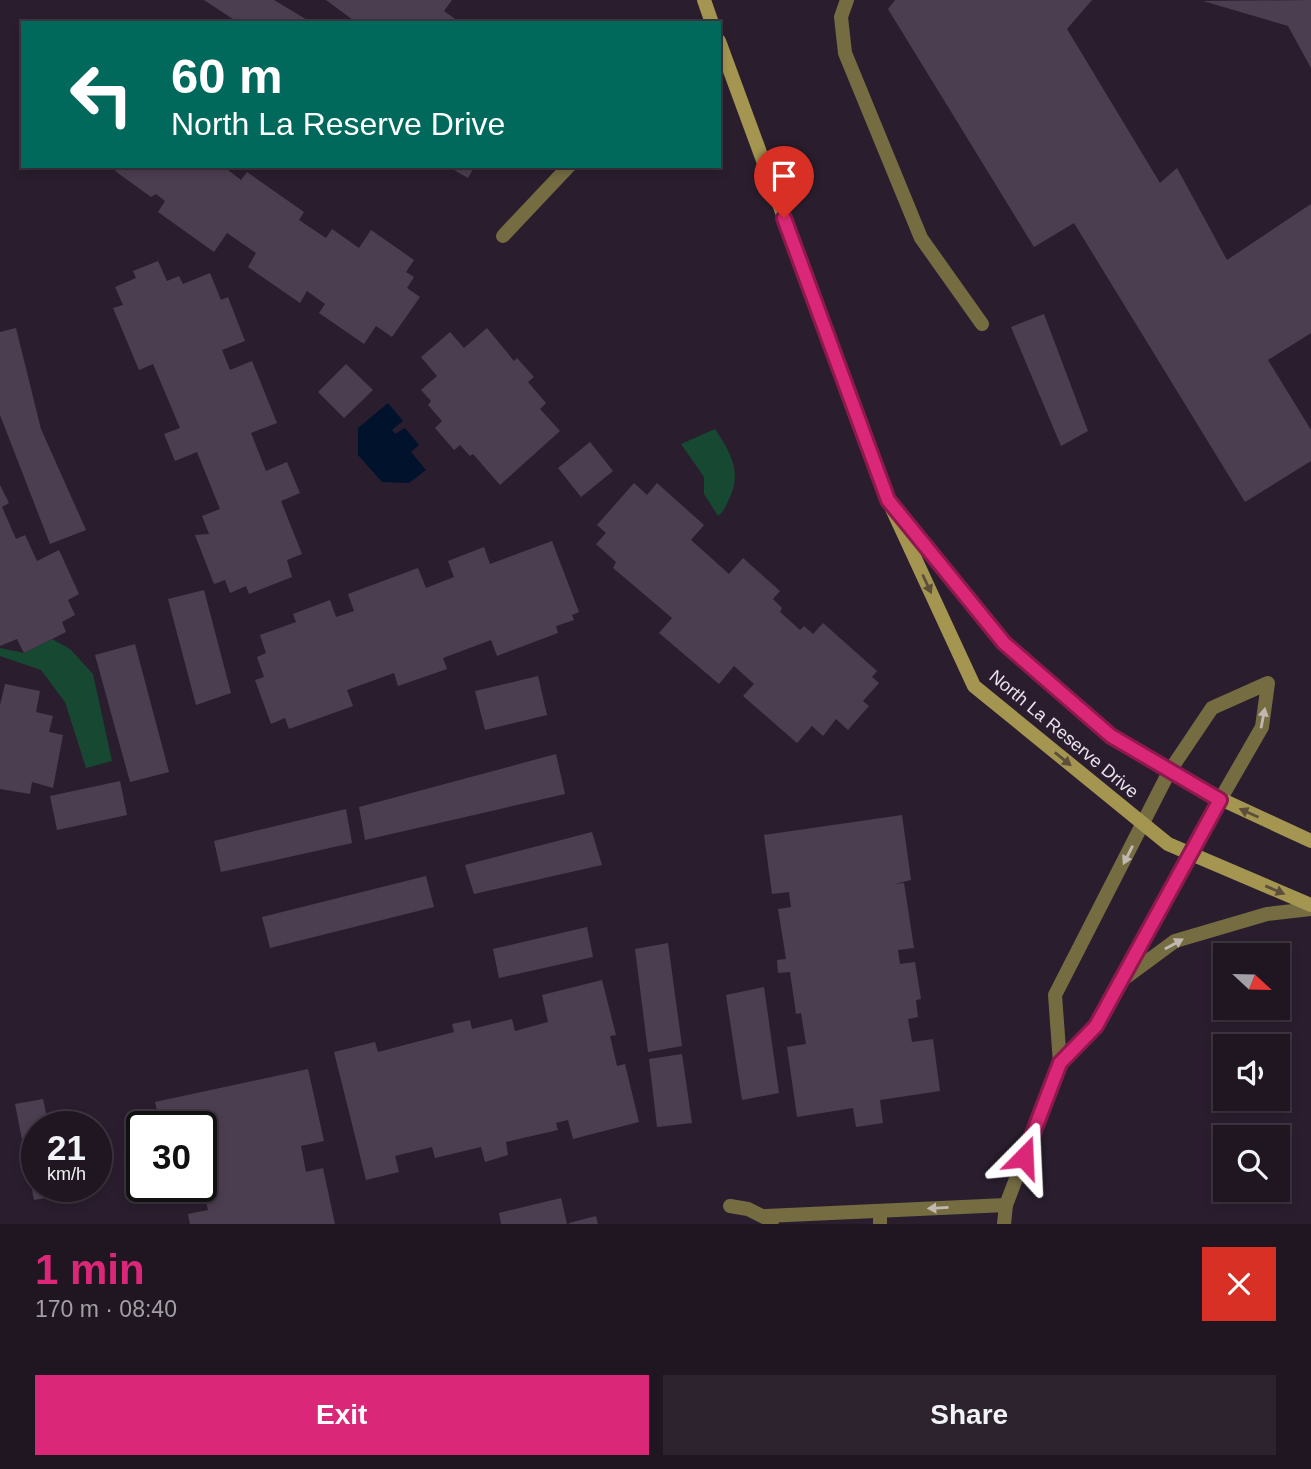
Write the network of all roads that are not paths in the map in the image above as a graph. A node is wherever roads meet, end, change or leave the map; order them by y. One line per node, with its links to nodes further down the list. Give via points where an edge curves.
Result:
1 (704, 0): 3 (street)
2 (847, 0): 7 (street, via 841,17 845,53 921,238)
3 (711, 21)
4 (721, 51): 8 (street, North La Reserve Drive)
5 (567, 168): 6 (street)
6 (503, 236)
7 (982, 324)
8 (888, 500): 9 (street, North La Reserve Drive, via 1004,643 1111,736); 11 (street, North La Reserve Drive, one-way to 11, via 974,686)
9 (1169, 772): 10 (street, North La Reserve Drive); 10 (street, one-way to 9, via 1262,727 1269,683 1212,708); 11 (street)
10 (1220, 800): 12 (street, North La Reserve Drive, one-way to 10); 13 (street)
11 (1143, 824): 13 (street, North La Reserve Drive, via 1168,844); 16 (street, one-way to 16, via 1055,995)
12 (1311, 841)
13 (1190, 853): 14 (street, North La Reserve Drive, one-way to 14); 15 (street)
14 (1311, 907): 15 (street, one-way to 14, via 1175,941 1267,914)
15 (1118, 983): 16 (street, via 1096,1026)
16 (1060, 1063): 17 (street)
17 (1006, 1205): 19 (street, one-way to 19); 21 (street)
18 (730, 1206): 20 (street)
19 (880, 1217): 20 (street)
20 (771, 1220)
21 (1004, 1224)

